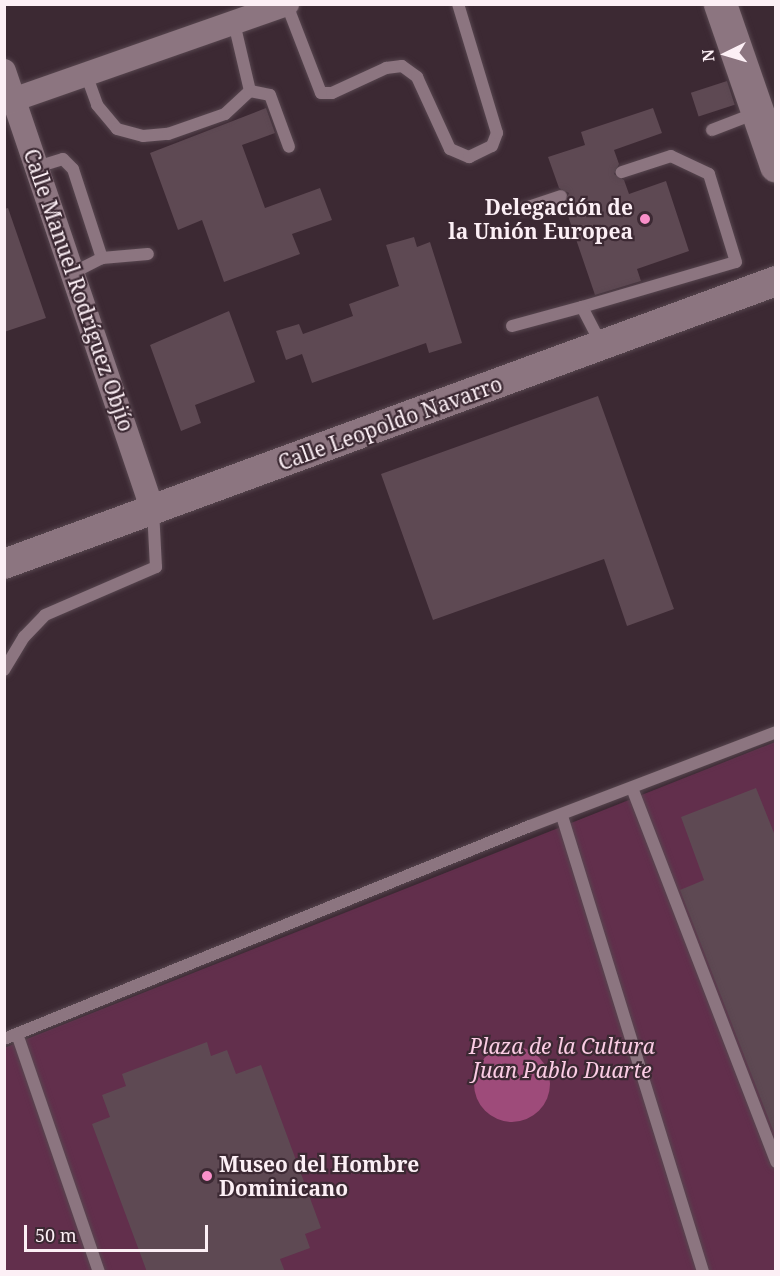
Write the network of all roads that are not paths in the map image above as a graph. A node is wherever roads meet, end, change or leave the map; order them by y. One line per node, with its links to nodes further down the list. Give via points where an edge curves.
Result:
1 (287, 4): 2 (lane, via 321,93 332,93 386,68 402,66 417,78 450,149 469,157 492,146 496,126); 4 (street)
2 (458, 4)
3 (720, 4): 9 (main road)
4 (234, 23): 6 (street); 7 (lane)
5 (4, 71): 8 (street, Calle Manuel Rodríguez Objío)
6 (86, 74): 7 (lane, via 97,105 117,129 143,136 168,134 225,114); 8 (street)
7 (250, 91): 11 (lane, via 270,95)
8 (10, 101): 13 (street, Calle Manuel Rodríguez Objío)
9 (757, 113): 10 (lane); 12 (main road)
10 (712, 130)
11 (289, 147)
12 (775, 163)
13 (37, 167): 18 (lane, via 63,159 73,169); 19 (street, Calle Manuel Rodríguez Objío)
14 (622, 172): 21 (lane, via 671,156 709,174 736,262)
15 (561, 196): 16 (lane)
16 (522, 209)
17 (148, 254): 18 (lane)
18 (102, 258): 19 (lane)
19 (72, 273): 24 (street, Calle Manuel Rodríguez Objío)
20 (776, 281): 23 (street, Calle Leopoldo Navarro)
21 (582, 307): 22 (lane); 23 (lane)
22 (512, 326)
23 (601, 345): 24 (street, Calle Leopoldo Navarro)
24 (153, 510): 25 (street, Calle Leopoldo Navarro); 26 (lane, via 156,567 45,615 24,637)
25 (4, 564)
26 (4, 670)
27 (776, 732): 28 (lane)
28 (632, 788): 29 (lane); 32 (lane)
29 (562, 816): 30 (lane); 34 (lane)
30 (17, 1034): 31 (lane); 33 (lane)
31 (4, 1039)
32 (776, 1161)
33 (99, 1272)
34 (703, 1272)

